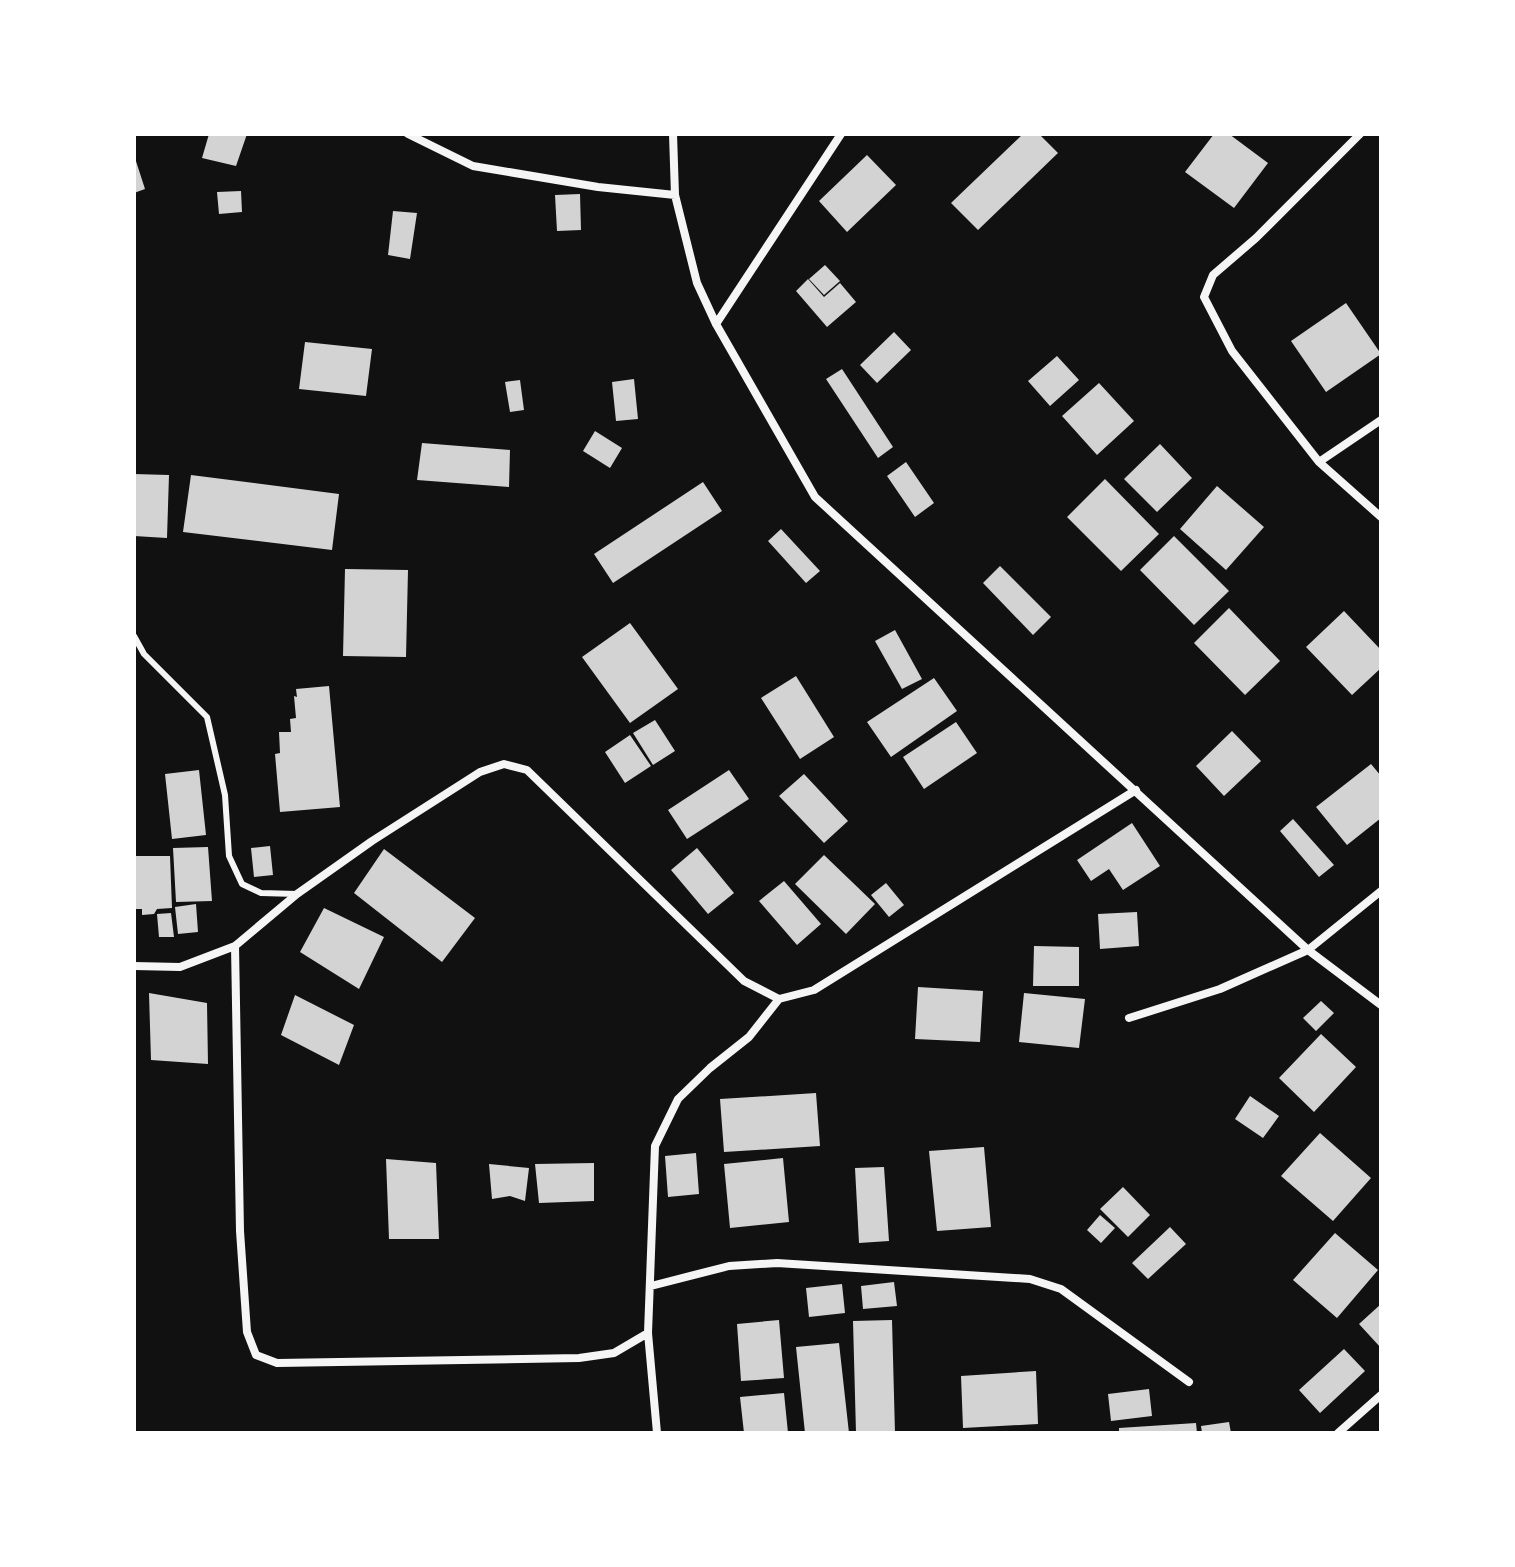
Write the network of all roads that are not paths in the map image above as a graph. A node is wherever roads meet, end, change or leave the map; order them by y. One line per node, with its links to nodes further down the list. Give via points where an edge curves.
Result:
1 (408, 134): 5 (street, via 473,166)
2 (673, 134): 5 (street)
3 (841, 134): 6 (street)
4 (1360, 134): 8 (street, via 1213,275 1204,297 1232,351)
5 (675, 195): 6 (street, via 697,283)
6 (716, 324): 11 (street, via 815,497)
7 (1381, 420): 8 (street)
8 (1319, 462): 9 (street)
9 (1381, 517)
10 (134, 636): 13 (lane, via 144,654 207,717 225,795 229,856 242,884 261,893)
11 (1136, 790): 15 (street); 17 (street, via 814,990)
12 (1381, 891): 15 (street)
13 (297, 894): 14 (street); 17 (street, via 480,772 504,764 527,770 744,981)
14 (235, 946): 16 (street, via 180,967); 21 (street, via 240,1231 247,1332 256,1355 277,1363 579,1358 614,1353)
15 (1308, 950): 18 (street); 19 (street, via 1220,989)
16 (134, 966)
17 (779, 999): 20 (street, via 749,1037 678,1099 655,1146)
18 (1381, 1005)
19 (1129, 1018)
20 (651, 1286): 21 (street); 22 (street, via 729,1266 777,1263 1030,1279 1061,1289)
21 (648, 1333): 24 (street)
22 (1189, 1382)
23 (1381, 1395): 25 (street)
24 (657, 1433)
25 (1338, 1433)

